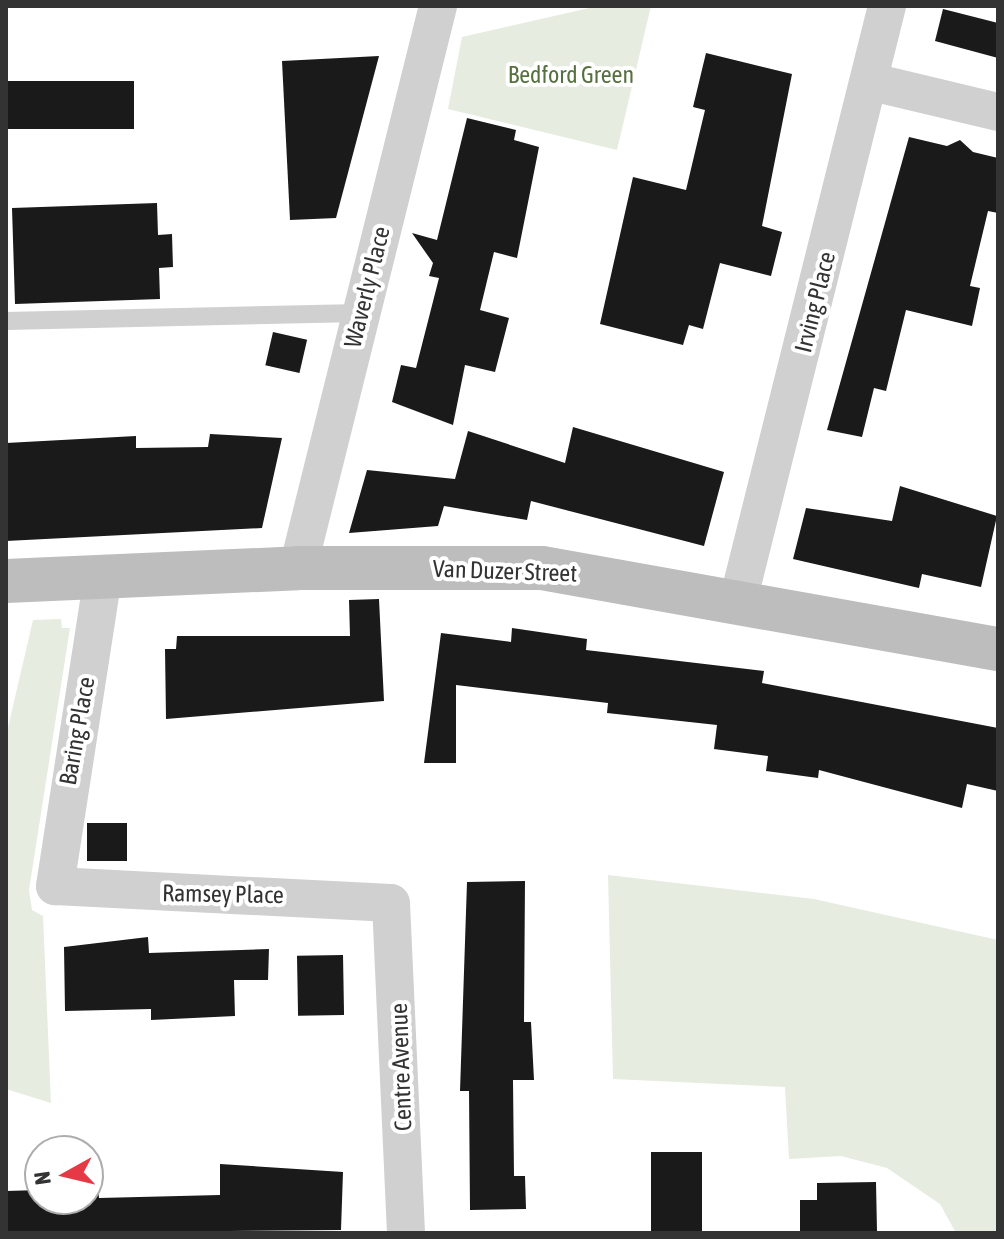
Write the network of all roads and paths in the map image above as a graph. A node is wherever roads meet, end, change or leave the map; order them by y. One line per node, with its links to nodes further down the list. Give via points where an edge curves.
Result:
1 (438, 6): 5 (street, Waverly Place)
2 (887, 6): 3 (street, Irving Place)
3 (872, 82): 4 (street); 10 (street, Irving Place)
4 (998, 112)
5 (360, 313): 6 (lane); 7 (street, Waverly Place)
6 (6, 321)
7 (298, 568): 8 (main road, Van Duzer Street); 10 (main road, Van Duzer Street, via 542,568)
8 (103, 576): 9 (main road, Van Duzer Street); 12 (street, Baring Place)
9 (6, 581)
10 (739, 597): 11 (main road, Van Duzer Street)
11 (998, 649)
12 (55, 886): 13 (street, Ramsey Place)
13 (391, 903): 14 (street, Centre Avenue)
14 (406, 1233)

